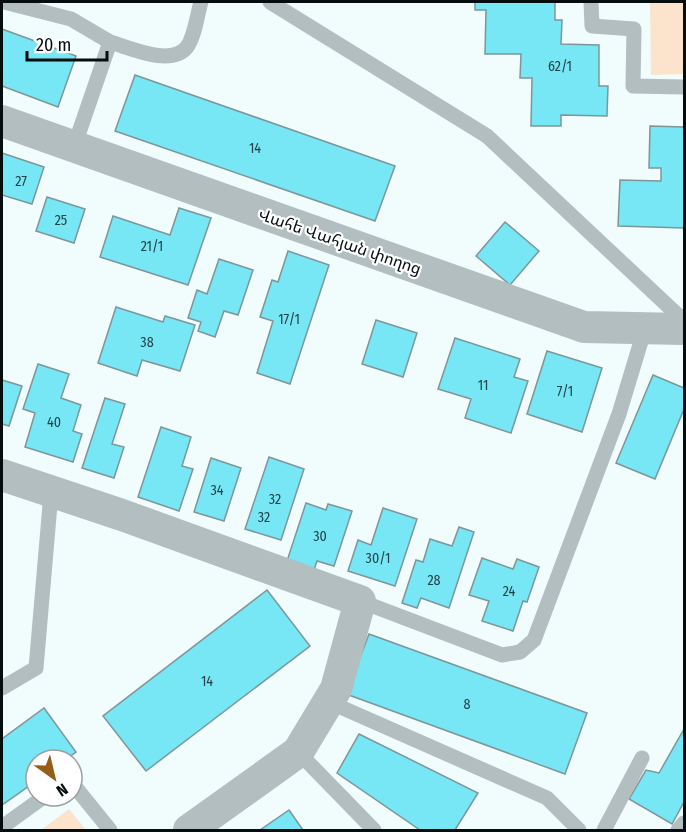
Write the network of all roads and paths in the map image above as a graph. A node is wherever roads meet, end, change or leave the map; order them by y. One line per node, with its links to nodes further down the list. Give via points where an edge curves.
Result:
1 (4, 2): 5 (lane, via 71,19)
2 (201, 2): 5 (lane, via 188,46 169,57)
3 (270, 2): 9 (lane, via 487,136)
4 (591, 2): 6 (lane, via 591,26 634,29 633,86)
5 (110, 42): 8 (lane)
6 (684, 87)
7 (2, 121): 8 (street, Վահե Վահյան փողոց)
8 (74, 147): 10 (street, Վահե Վահյան փողոց, via 584,327)
9 (684, 321)
10 (645, 328): 11 (street, Վահե Վահյան փողոց); 14 (lane, via 619,414 534,640 520,652 502,655)
11 (684, 329)
12 (2, 475): 13 (street)
13 (51, 493): 14 (street); 15 (lane, via 36,668)
14 (360, 601): 16 (street, via 336,690)
15 (2, 688)
16 (329, 702): 17 (street); 26 (lane, via 547,798)
17 (298, 752): 24 (street); 25 (lane)
18 (642, 758): 27 (lane)
19 (84, 798): 23 (lane)
20 (28, 808): 22 (lane)
21 (684, 823): 28 (lane)
22 (2, 827)
23 (110, 831)
24 (189, 831)
25 (374, 831)
26 (579, 831)
27 (604, 831)
28 (678, 831)

